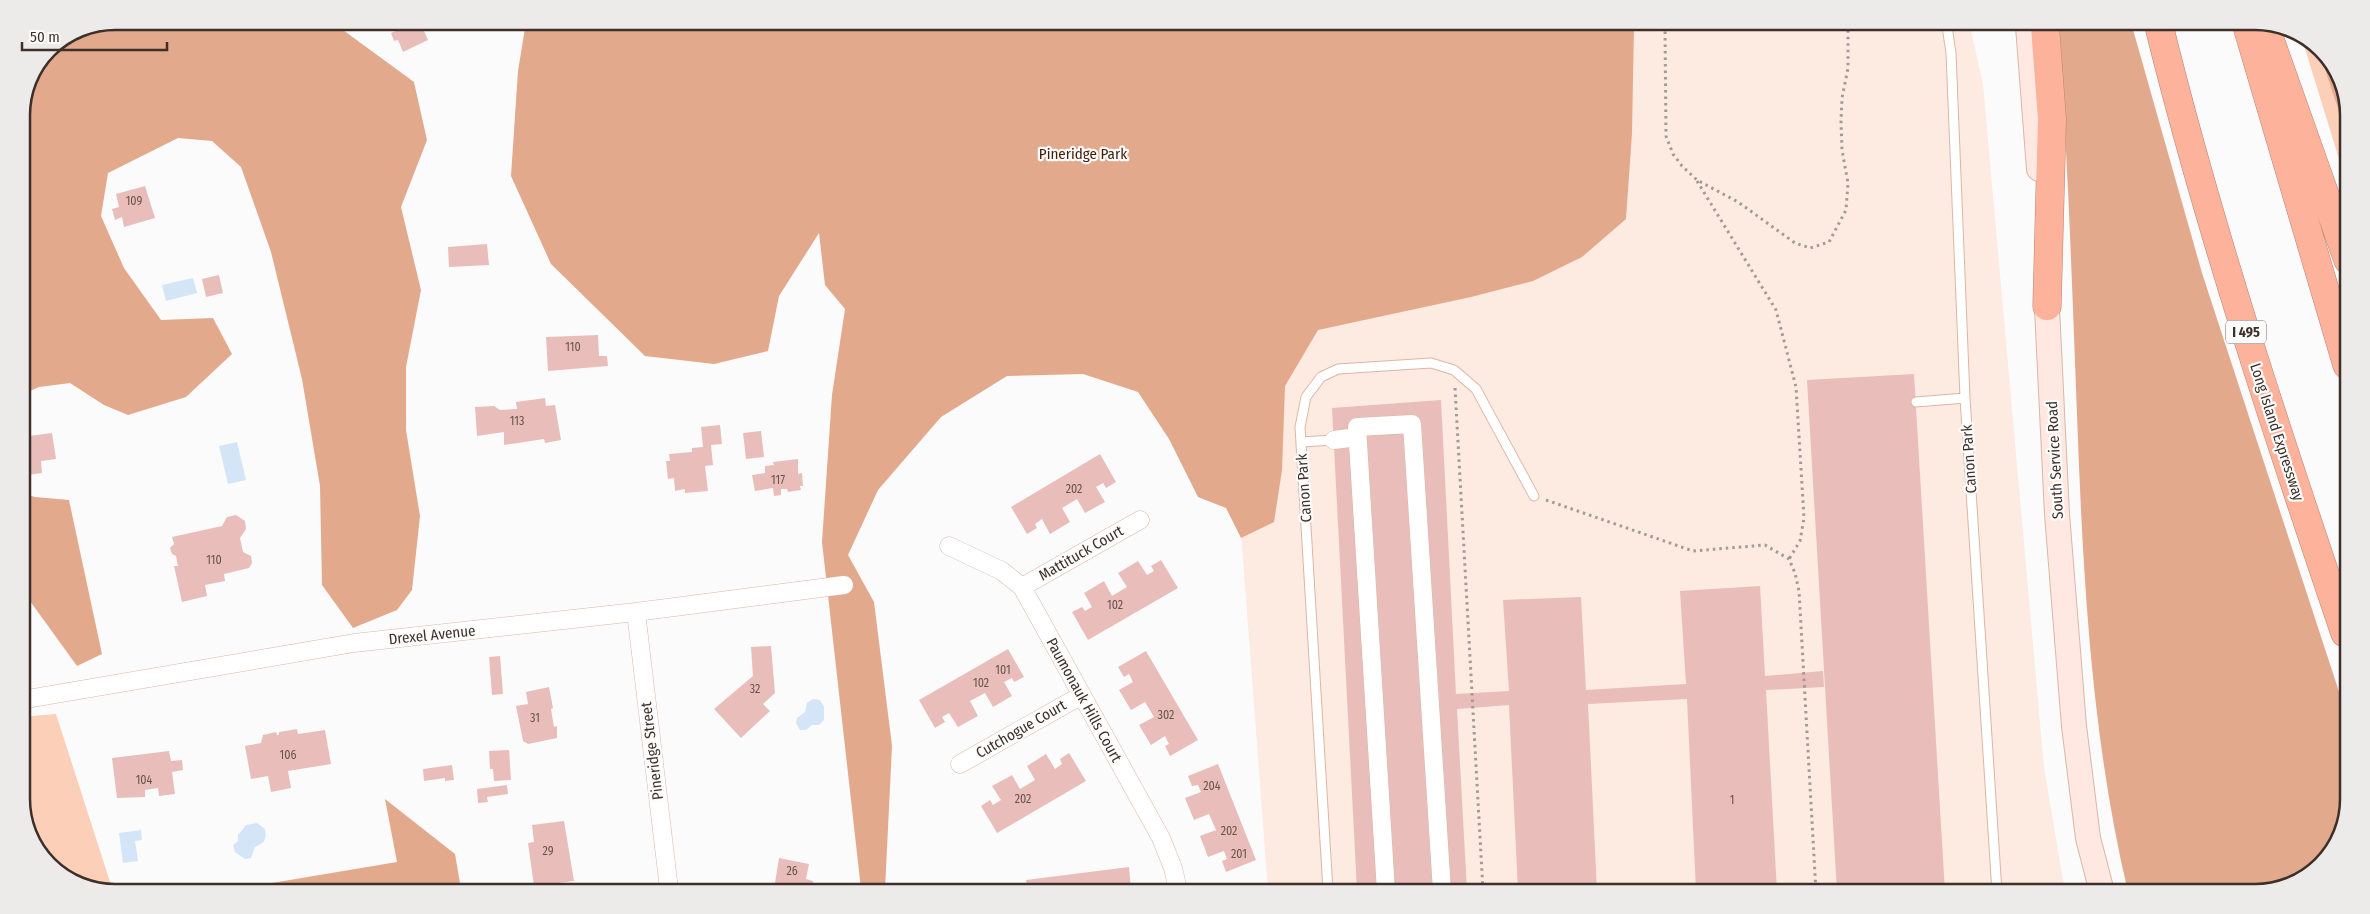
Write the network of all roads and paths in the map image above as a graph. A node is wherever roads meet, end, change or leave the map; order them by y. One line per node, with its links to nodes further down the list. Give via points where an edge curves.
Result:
1 (1665, 30): 9 (path, via 1666,136 1673,154)
2 (1848, 30): 9 (path, via 1848,68 1841,121 1848,183 1846,210 1829,242 1810,248 1795,243 1738,202)
3 (1947, 30): 14 (lane, Canon Park, via 1951,53)
4 (2028, 30): 11 (main road, South Service Road)
5 (2045, 30): 11 (highway, via 2052,119)
6 (2160, 30): 26 (highway, Long Island Expressway / I 495, via 2184,128 2272,420)
7 (2248, 30): 12 (highway)
8 (2267, 31): 10 (highway)
9 (1697, 180): 22 (path, via 1776,310 1793,377 1804,518 1800,541)
10 (2340, 237)
11 (2047, 306): 38 (main road, South Service Road, via 2057,514 2074,726 2088,838)
12 (2340, 341)
13 (1454, 370): 18 (lane, Canon Park, via 1431,364 1338,369 1321,377 1306,397 1300,427); 19 (lane, Canon Park, via 1476,389); 35 (path)
14 (1965, 398): 15 (lane); 37 (lane, Canon Park)
15 (1916, 402)
16 (1358, 437): 17 (street); 33 (street); 34 (street, via 1357,427 1412,424)
17 (1334, 440): 18 (lane)
18 (1301, 442): 32 (lane, Canon Park)
19 (1534, 496): 22 (path, via 1693,551 1765,545)
20 (1140, 520): 24 (street, Mattituck Court)
21 (949, 546): 24 (street, Paumonauk Hills Court, via 1002,571)
22 (1789, 559): 36 (path, via 1799,590)
23 (844, 585): 25 (street, Drexel Avenue)
24 (1022, 587): 27 (street, Paumonauk Hills Court)
25 (636, 612): 28 (street, Drexel Avenue, via 354,644); 30 (street, Pineridge Street)
26 (2340, 618)
27 (1082, 695): 29 (street, Cutchogue Court); 31 (street, Paumonauk Hills Court, via 1161,838)
28 (30, 699)
29 (960, 764)
30 (668, 884)
31 (1177, 884)
32 (1328, 884)
33 (1386, 884)
34 (1442, 884)
35 (1483, 884)
36 (1816, 884)
37 (1996, 884)
38 (2100, 884)

